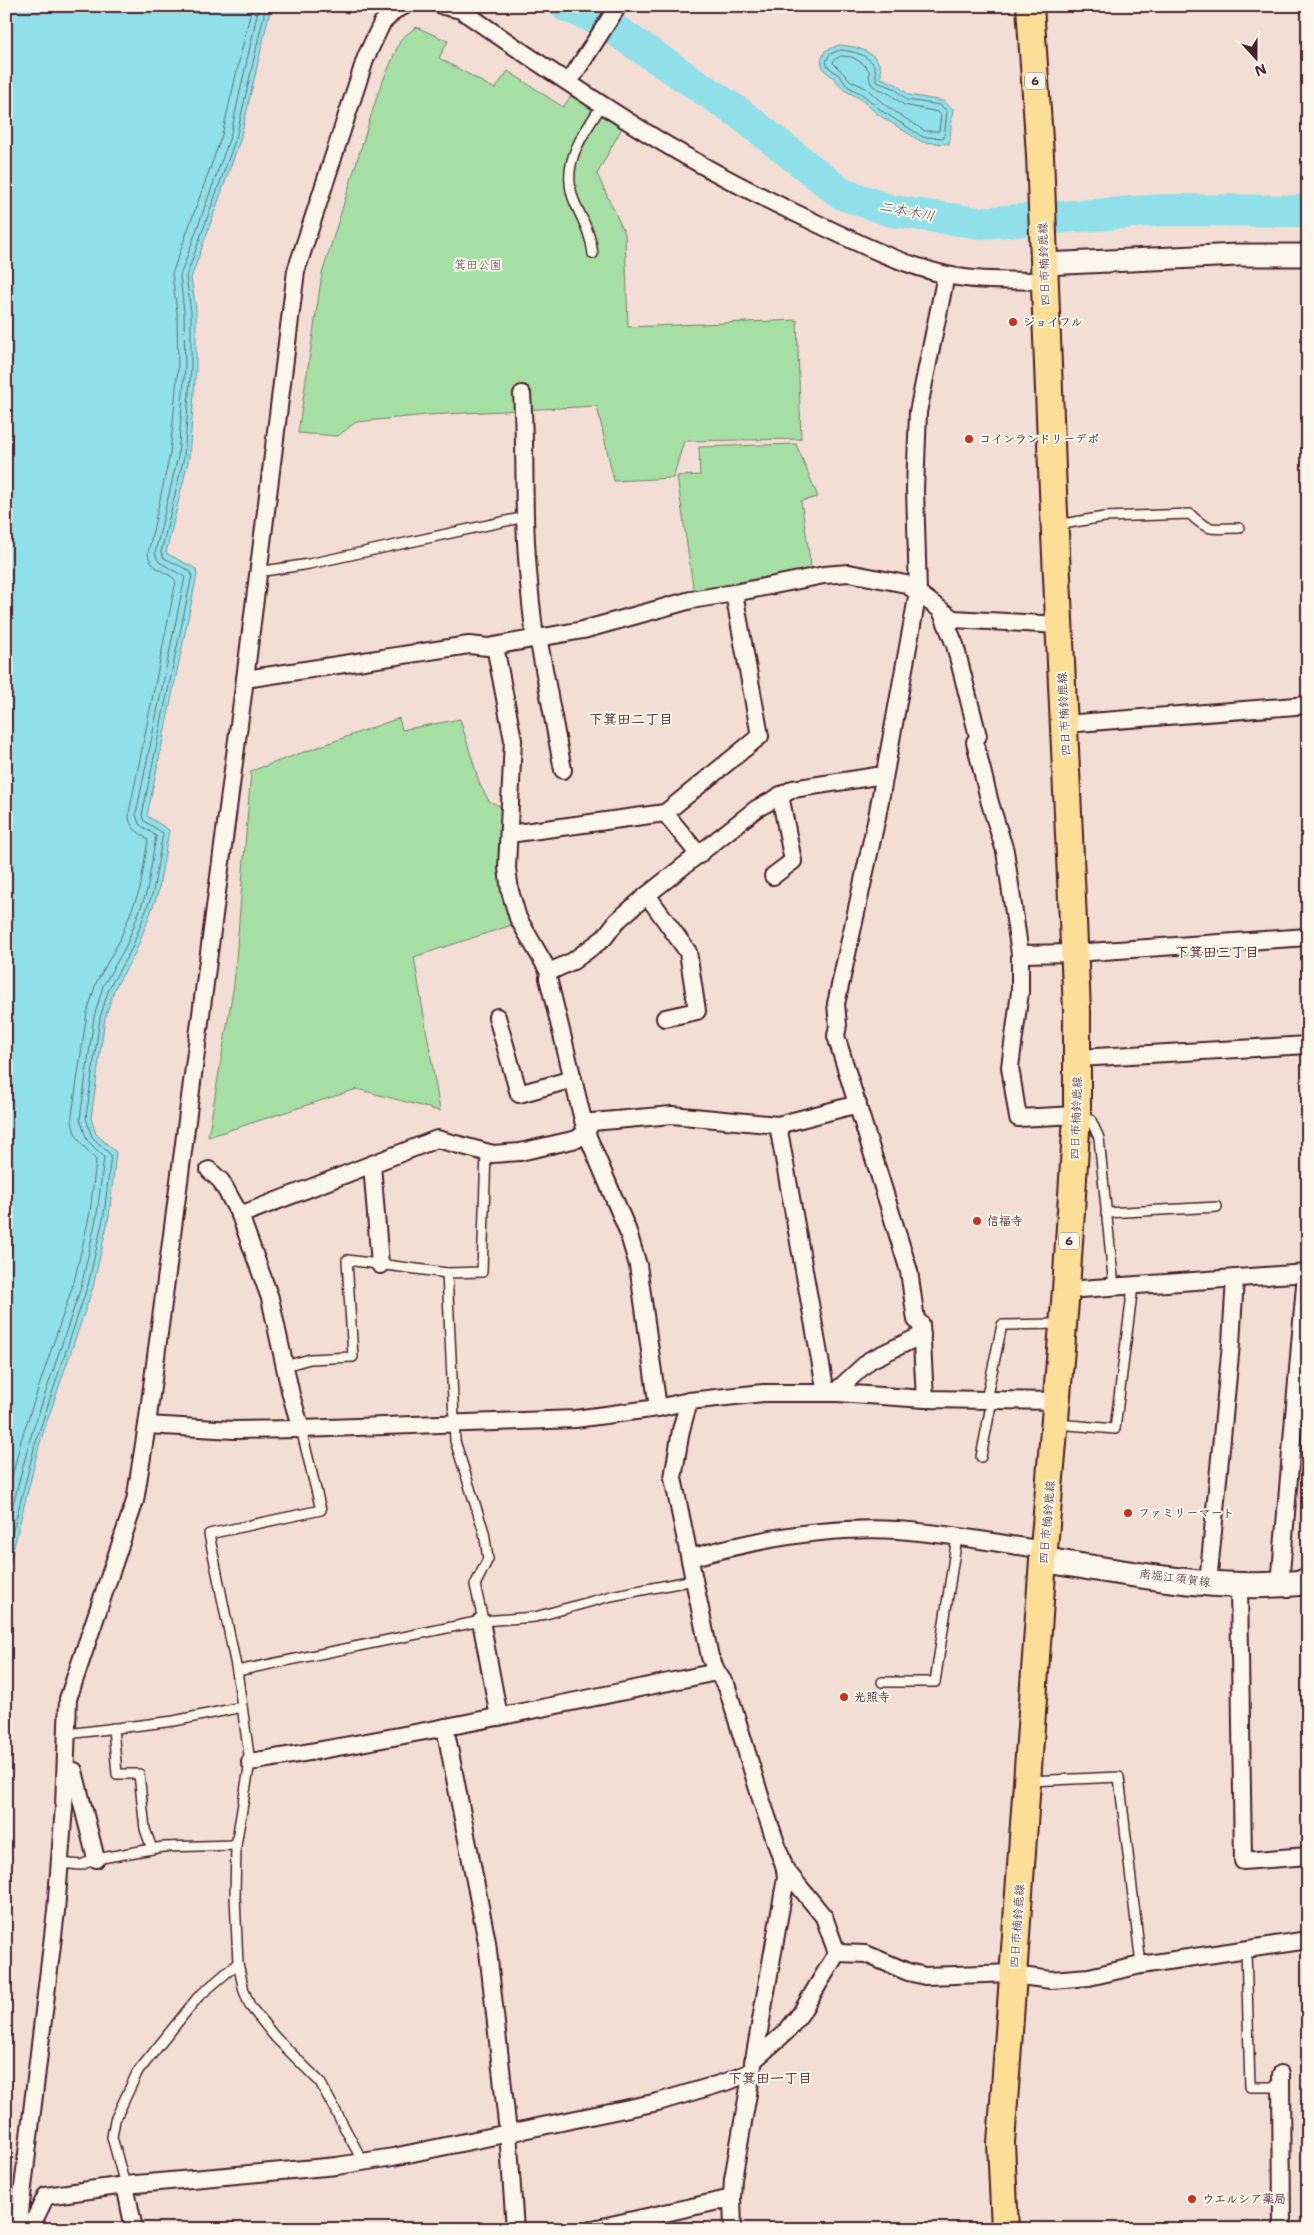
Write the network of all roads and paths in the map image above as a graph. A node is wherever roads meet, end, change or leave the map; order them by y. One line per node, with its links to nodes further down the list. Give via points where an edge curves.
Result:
1 (404, 6): 15 (street, via 382,23 366,57 296,271)
2 (443, 6): 5 (street, via 461,10)
3 (618, 6): 5 (street)
4 (1030, 6): 9 (main road, 四日市楠鈴鹿線 / 6)
5 (572, 78): 6 (street)
6 (602, 105): 7 (lane, via 576,146 570,164 572,192 590,233); 10 (street, via 661,142 790,210 850,239)
7 (592, 254)
8 (1308, 255): 9 (street, via 1238,255)
9 (1044, 265): 10 (street, via 980,280); 13 (main road, 四日市楠鈴鹿線 / 6)
10 (946, 275): 16 (street, via 918,412 915,489)
11 (522, 394): 12 (street)
12 (525, 517): 15 (lane); 20 (street)
13 (1054, 525): 14 (lane, via 1104,517 1190,514 1202,526); 19 (main road, 四日市楠鈴鹿線 / 6)
14 (1239, 528)
15 (258, 572): 22 (street)
16 (918, 592): 17 (street, via 906,584 849,573 824,575); 18 (street); 26 (street)
17 (734, 594): 20 (street, via 691,600 584,630); 28 (street, via 760,736)
18 (942, 612): 19 (street, via 953,619); 35 (street, via 955,645 990,803 1005,852)
19 (1060, 625): 24 (main road, 四日市楠鈴鹿線 / 6)
20 (536, 638): 21 (street); 25 (street)
21 (495, 646): 22 (street, via 469,645); 29 (street, via 513,740)
22 (245, 679): 69 (street)
23 (1308, 705): 24 (street)
24 (1065, 724): 34 (main road, 四日市楠鈴鹿線 / 6)
25 (563, 770)
26 (883, 775): 27 (street, via 793,789); 42 (street, via 864,881 836,1004 836,1036)
27 (780, 795): 30 (street, via 756,809); 31 (street, via 794,861)
28 (665, 813): 29 (street); 30 (street)
29 (509, 834): 36 (street, via 507,868 513,905)
30 (699, 855): 32 (street)
31 (773, 876)
32 (647, 895): 36 (street, via 617,921 604,938 573,961); 38 (street, via 688,952 697,1011)
33 (1308, 937): 34 (street)
34 (1074, 953): 35 (street); 40 (main road, 四日市楠鈴鹿線 / 6)
35 (1020, 954): 43 (street, via 1020,992 1010,1067 1018,1118)
36 (550, 972): 41 (street, via 548,978)
37 (497, 1017): 41 (street, via 519,1094)
38 (665, 1018)
39 (1308, 1044): 40 (street)
40 (1078, 1058): 43 (main road, 四日市楠鈴鹿線 / 6)
41 (573, 1079): 45 (street)
42 (858, 1104): 44 (street); 60 (street, via 908,1271 916,1320 921,1324)
43 (1077, 1115): 50 (lane, via 1091,1120 1099,1138); 58 (main road, 四日市楠鈴鹿線 / 6)
44 (778, 1125): 45 (street, via 672,1115 592,1122); 62 (street)
45 (586, 1132): 46 (street, via 577,1139 520,1152); 66 (street, via 627,1229 638,1265)
46 (486, 1152): 47 (street, via 437,1139); 53 (lane, via 482,1272)
47 (372, 1164): 51 (street); 52 (street)
48 (209, 1170): 51 (street, via 221,1182)
49 (1217, 1207): 50 (lane)
50 (1106, 1213): 57 (lane)
51 (240, 1215): 61 (street, via 270,1298)
52 (380, 1265): 53 (lane); 61 (lane, via 348,1260 353,1357 310,1359)
53 (447, 1273): 68 (lane)
54 (1307, 1273): 55 (street); 79 (street)
55 (1235, 1278): 56 (street); 77 (street)
56 (1133, 1286): 57 (street); 67 (lane, via 1115,1429)
57 (1114, 1287): 58 (street)
58 (1066, 1290): 59 (main road, 四日市楠鈴鹿線 / 6)
59 (1063, 1324): 64 (lane, via 1002,1325); 67 (main road, 四日市楠鈴鹿線 / 6)
60 (922, 1334): 62 (street, via 870,1360); 63 (street)
61 (285, 1366): 70 (street)
62 (830, 1393): 63 (street); 65 (street, via 764,1394)
63 (925, 1399): 64 (street)
64 (989, 1400): 67 (street); 71 (lane)
65 (689, 1402): 66 (street); 74 (street, via 673,1478)
66 (658, 1408): 68 (street, via 575,1419)
67 (1056, 1412): 73 (main road, 四日市楠鈴鹿線 / 6)
68 (454, 1423): 70 (street); 80 (lane, via 455,1441 484,1532 488,1559 474,1585)
69 (147, 1424): 70 (street, via 234,1430); 88 (street, via 135,1502 68,1699)
70 (301, 1429): 81 (lane, via 321,1510 209,1534)
71 (981, 1457)
72 (957, 1537): 73 (street); 74 (street, via 896,1530 814,1532); 83 (lane, via 935,1682)
73 (1044, 1555): 77 (main road, 南堀江須賀線); 91 (main road, 四日市楠鈴鹿線 / 6)
74 (690, 1558): 75 (street)
75 (694, 1580): 80 (lane, via 611,1596 535,1617); 82 (street, via 710,1657)
76 (1308, 1582): 79 (main road, 南堀江須賀線)
77 (1208, 1583): 78 (main road, 南堀江須賀線)
78 (1240, 1585): 79 (main road, 南堀江須賀線); 94 (street, via 1243,1861)
79 (1280, 1585)
80 (482, 1620): 81 (lane); 85 (street)
81 (237, 1671): 84 (lane)
82 (717, 1672): 85 (street); 97 (street, via 727,1687)
83 (882, 1682)
84 (242, 1707): 87 (lane, via 174,1722); 89 (lane)
85 (498, 1717): 86 (street)
86 (445, 1727): 89 (street); 106 (street, via 487,1942)
87 (113, 1728): 88 (lane); 93 (lane, via 117,1774 139,1774 145,1829)
88 (67, 1734): 90 (street)
89 (250, 1762): 92 (lane)
90 (66, 1770): 95 (street, via 74,1771); 96 (street)
91 (1028, 1781): 102 (lane, via 1119,1777); 103 (main road, 四日市楠鈴鹿線 / 6)
92 (236, 1845): 93 (lane); 101 (lane)
93 (152, 1849): 95 (lane)
94 (1308, 1856)
95 (96, 1859): 96 (lane, via 81,1865)
96 (60, 1863): 110 (street)
97 (785, 1869): 100 (street, via 824,1917); 104 (street)
98 (1308, 1940): 99 (street)
99 (1246, 1950): 102 (street); 105 (lane, via 1250,2087)
100 (837, 1954): 103 (street, via 866,1954 925,1976); 104 (street, via 792,2025)
101 (238, 1964): 107 (lane, via 250,2006 275,2037 320,2082); 108 (lane, via 198,1997 137,2073 115,2120 112,2137)
102 (1141, 1965): 103 (street, via 1089,1977 1051,1980)
103 (1014, 1974): 116 (main road, 四日市楠鈴鹿線 / 6, via 1001,2143)
104 (752, 2066): 106 (street, via 730,2081 658,2102); 109 (street)
105 (1281, 2081): 117 (street)
106 (508, 2132): 107 (street); 113 (street)
107 (363, 2162): 108 (street)
108 (125, 2185): 111 (street, via 46,2196); 112 (street)
109 (732, 2198): 114 (street); 115 (street)
110 (18, 2229)
111 (30, 2229)
112 (134, 2229)
113 (515, 2229)
114 (593, 2229)
115 (733, 2229)
116 (1005, 2229)
117 (1282, 2229)

